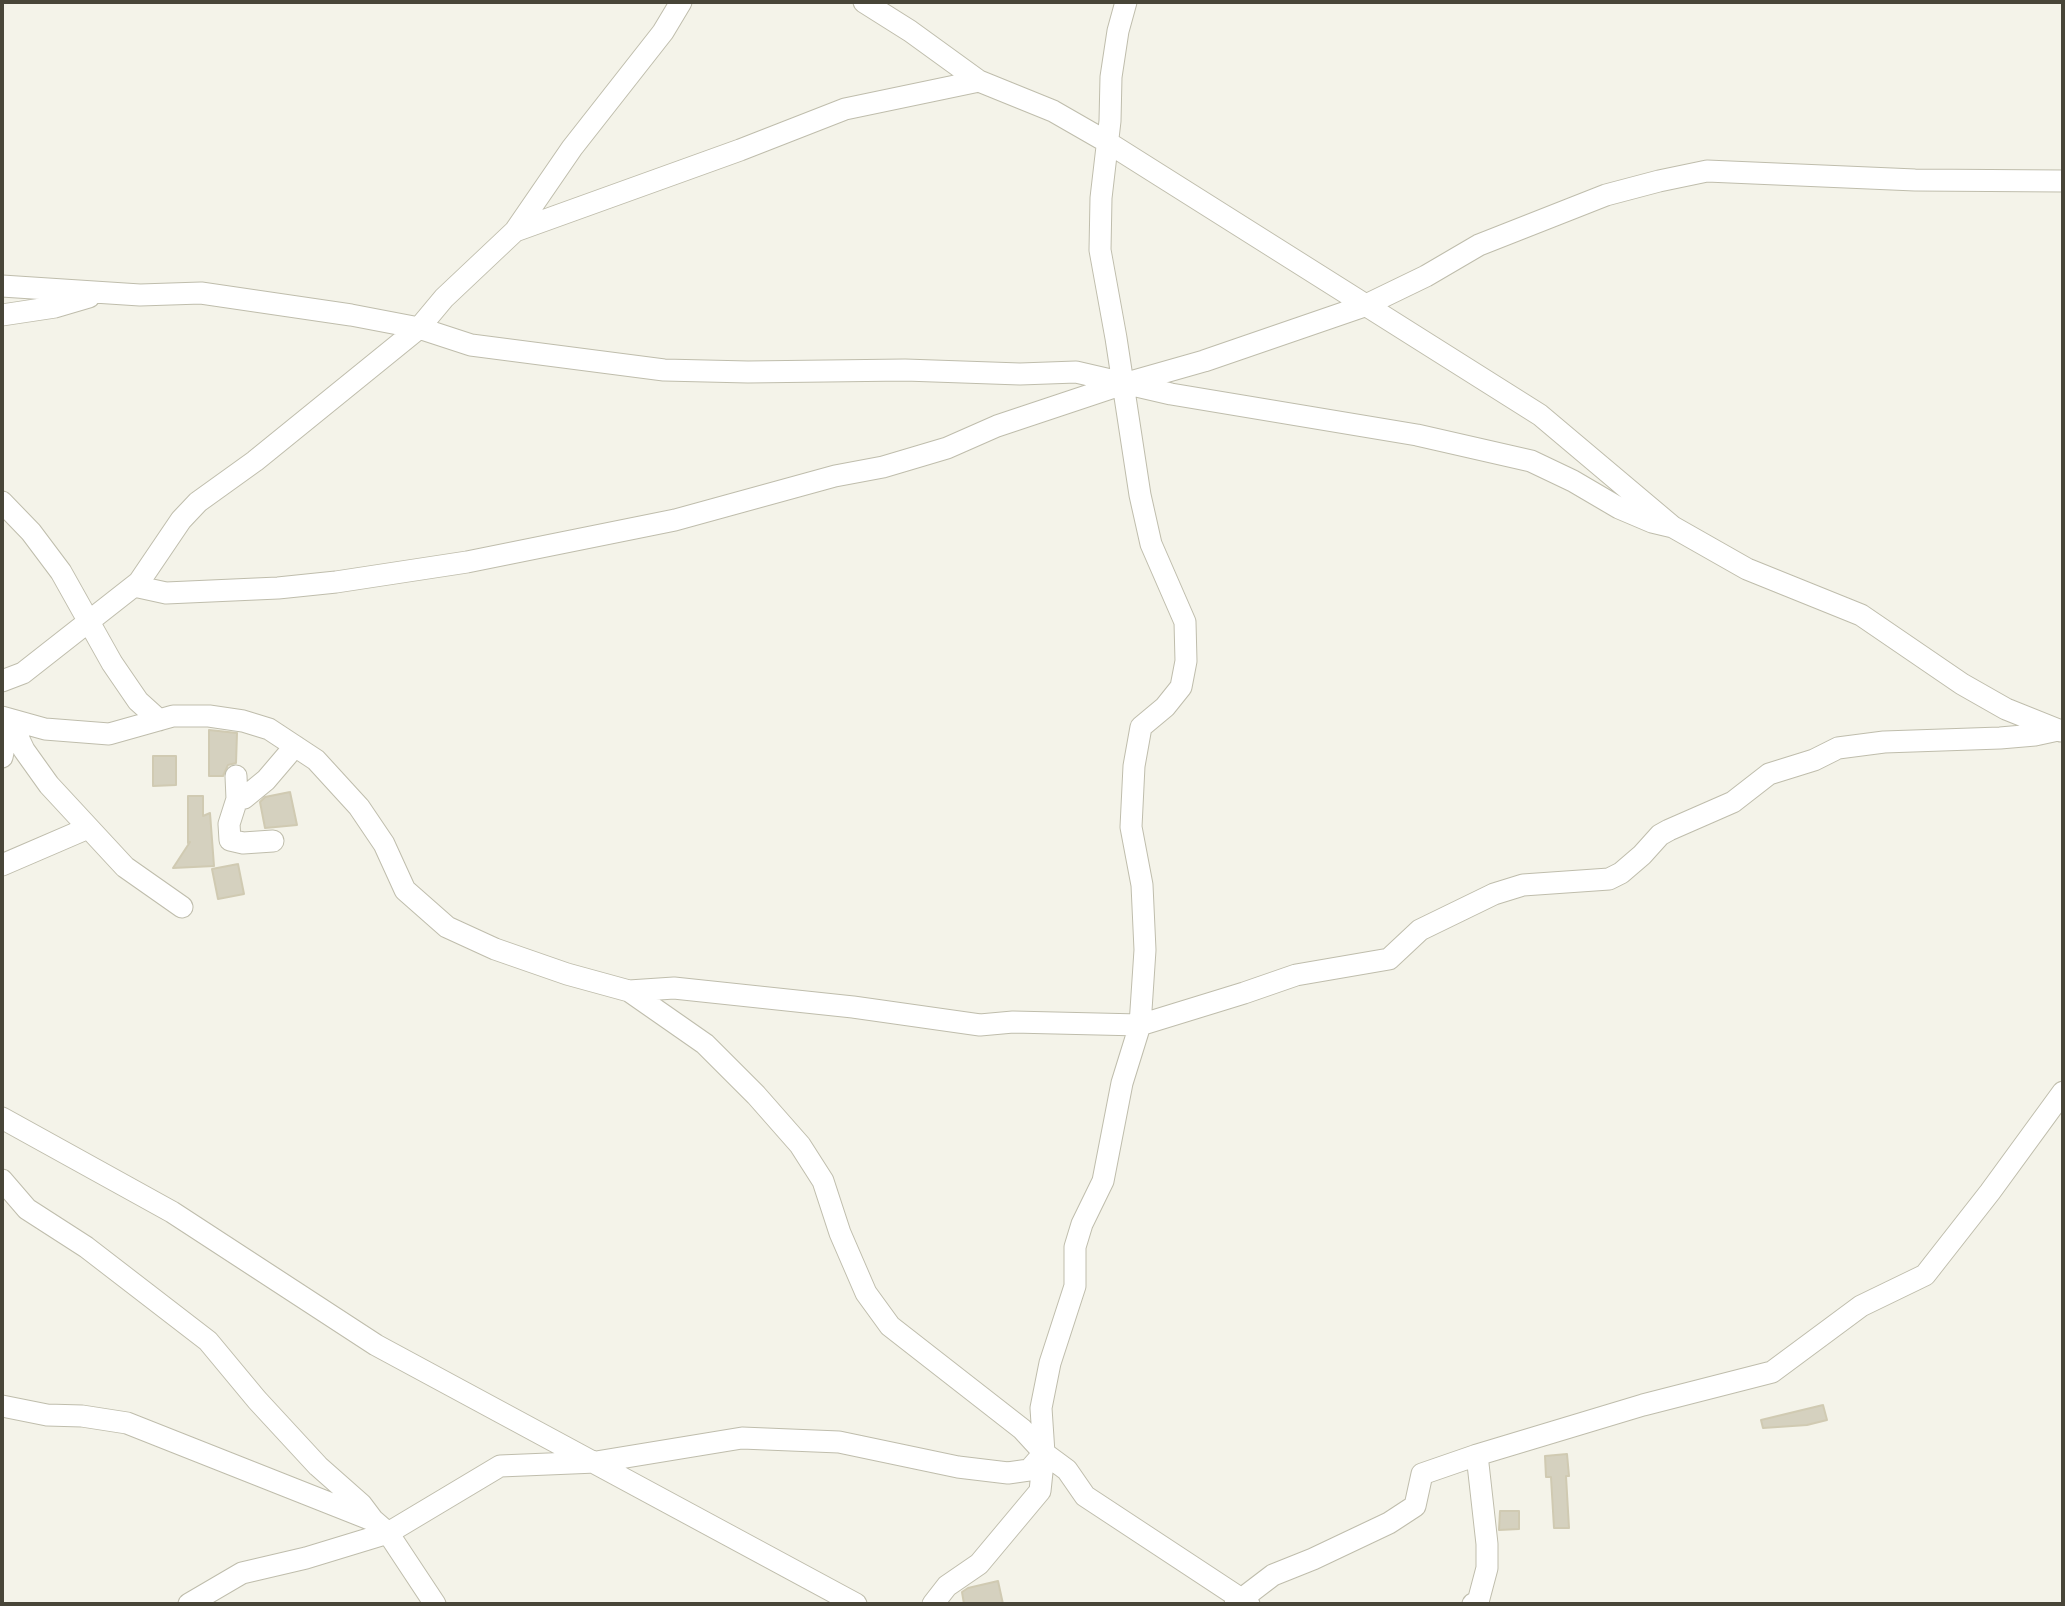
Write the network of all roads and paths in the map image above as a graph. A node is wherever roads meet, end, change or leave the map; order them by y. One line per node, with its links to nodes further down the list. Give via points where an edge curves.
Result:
1 (681, 2): 7 (street)
2 (864, 2): 4 (street)
3 (1126, 2): 5 (street, via 1111,77)
4 (979, 81): 5 (street, via 1053,111); 7 (street, via 845,109)
5 (1107, 142): 10 (street); 13 (street, via 1100,250)
6 (2063, 181): 10 (street, via 1707,172 1606,195 1553,215 1479,245)
7 (515, 231): 12 (street)
8 (2, 286): 9 (street)
9 (105, 292): 11 (street, via 55,307); 12 (street, via 201,293)
10 (1364, 306): 13 (street); 15 (street, via 1540,415)
11 (2, 315)
12 (419, 328): 13 (street, via 471,345 664,370 1076,372); 16 (street, via 198,502)
13 (1123, 384): 15 (street, via 1417,435 1531,461 1619,508); 16 (street, via 997,426 947,448 675,520 467,562 336,582 166,593); 32 (street, via 1148,532 1185,622 1186,648 1181,687 1142,727 1133,766 1131,827 1142,885 1145,950)
14 (2, 502): 17 (street, via 54,562)
15 (1673, 527): 21 (street, via 1747,569 1861,615 1962,684 2006,709)
16 (134, 586): 17 (street)
17 (89, 620): 18 (street, via 23,673); 20 (street, via 112,663)
18 (2, 681)
19 (6, 718): 20 (street, via 45,729 110,734); 23 (street); 26 (street, via 49,785)
20 (159, 720): 22 (street, via 209,716 243,721 269,729)
21 (2061, 731): 32 (street, via 1838,747 1769,774 1733,802 1660,835 1609,879 1523,885 1494,894 1420,930 1389,959 1296,975)
22 (295, 746): 25 (street); 31 (street, via 316,760 359,807 384,844 405,890 447,927 495,949)
23 (2, 757)
24 (236, 776): 25 (street)
25 (235, 805): 27 (street, via 230,840); 28 (street, via 220,818)
26 (88, 828): 29 (street); 30 (street, via 125,867)
27 (274, 841)
28 (222, 855)
29 (2, 865)
30 (182, 907)
31 (629, 991): 32 (street, via 674,988 980,1025); 37 (street, via 705,1044 800,1145 823,1181 866,1293 890,1326 1022,1429)
32 (1140, 1025): 37 (street, via 1122,1083 1103,1181 1075,1247 1074,1286 1041,1408)
33 (2063, 1092): 38 (street, via 1925,1275 1861,1306 1772,1372)
34 (2, 1118): 39 (street, via 172,1212 376,1345)
35 (2, 1181): 40 (street, via 27,1209 86,1247 208,1341 317,1466)
36 (2, 1406): 40 (street, via 127,1423)
37 (1044, 1453): 39 (street, via 1029,1470 1008,1473 839,1442 742,1438); 41 (street, via 1067,1470 1085,1496); 45 (street, via 1040,1491 979,1564 947,1586)
38 (1477, 1455): 41 (street, via 1422,1474 1415,1506 1389,1523 1273,1575); 46 (street, via 1486,1568 1478,1602)
39 (596, 1462): 40 (street, via 500,1466); 44 (street)
40 (381, 1527): 42 (street, via 306,1558 242,1573); 43 (street)
41 (1242, 1602)
42 (189, 1604)
43 (435, 1604)
44 (856, 1604)
45 (933, 1604)
46 (1473, 1604)

